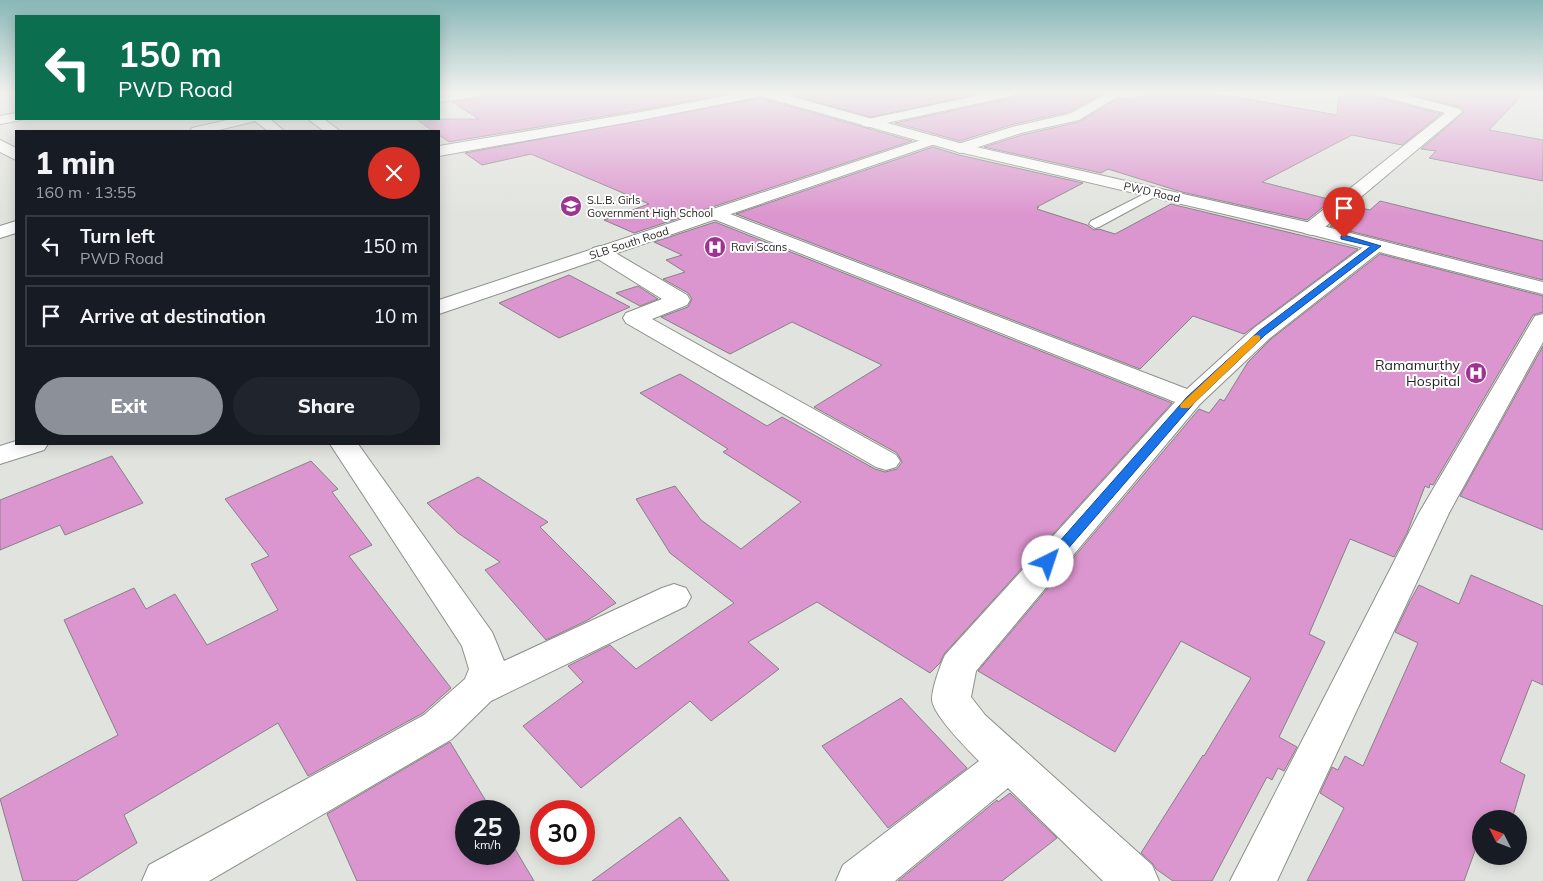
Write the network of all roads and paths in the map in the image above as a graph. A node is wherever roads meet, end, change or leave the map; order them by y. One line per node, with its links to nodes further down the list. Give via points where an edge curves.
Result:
1 (542, 133): 8 (street)
2 (908, 133): 5 (street, PWD Road)
3 (1008, 133): 7 (street)
4 (1429, 133): 14 (street)
5 (933, 140): 7 (street, PWD Road); 11 (street, SLB South Road)
6 (0, 146): 9 (street)
7 (960, 148): 10 (street, PWD Road)
8 (440, 151)
9 (15, 154)
10 (1154, 193): 12 (lane); 14 (street, PWD Road)
11 (717, 214): 17 (street, SLB South Road); 21 (street)
12 (1096, 224)
13 (15, 228): 15 (street)
14 (1311, 229): 16 (street, PWD Road)
15 (0, 232)
16 (1377, 246): 18 (street, PWD Road); 21 (street, via 1262,333)
17 (600, 252): 19 (street, SLB South Road); 25 (street, via 679,300 634,318)
18 (1543, 288)
19 (440, 307)
20 (1543, 321): 32 (street, via 1434,512)
21 (1191, 399): 28 (street, via 958,666 951,701 971,728)
22 (31, 445): 24 (street)
23 (345, 445): 27 (street, via 479,642 488,669)
24 (0, 455)
25 (886, 461)
26 (674, 597): 27 (street)
27 (478, 690): 29 (street, via 438,727)
28 (1008, 763): 30 (street); 31 (street)
29 (165, 881)
30 (859, 881)
31 (1136, 881)
32 (1253, 881)

